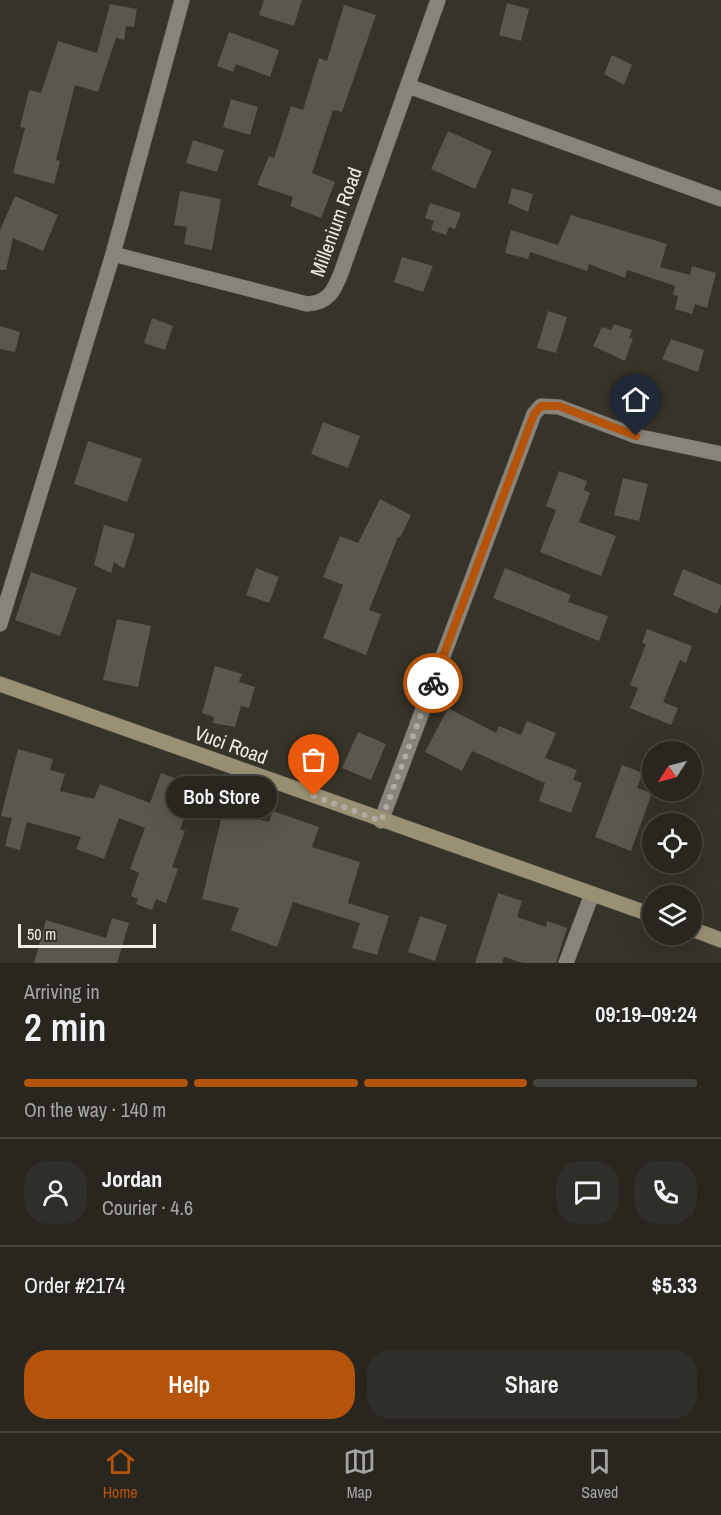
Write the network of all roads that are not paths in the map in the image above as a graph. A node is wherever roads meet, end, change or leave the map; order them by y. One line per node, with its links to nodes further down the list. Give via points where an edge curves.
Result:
1 (182, 0): 5 (street)
2 (438, 0): 3 (street)
3 (408, 86): 4 (street); 5 (street, Millenium Road, via 342,273 334,291 319,304)
4 (721, 199)
5 (113, 254): 7 (street)
6 (721, 454): 9 (street, via 636,436 559,406 541,406 534,414)
7 (0, 624)
8 (0, 684): 9 (main road, Vuci Road)
9 (381, 821): 10 (main road, Vuci Road)
10 (592, 894): 11 (main road, Vuci Road); 14 (street)
11 (642, 912)
12 (702, 933): 13 (main road)
13 (721, 940)
14 (566, 963)

